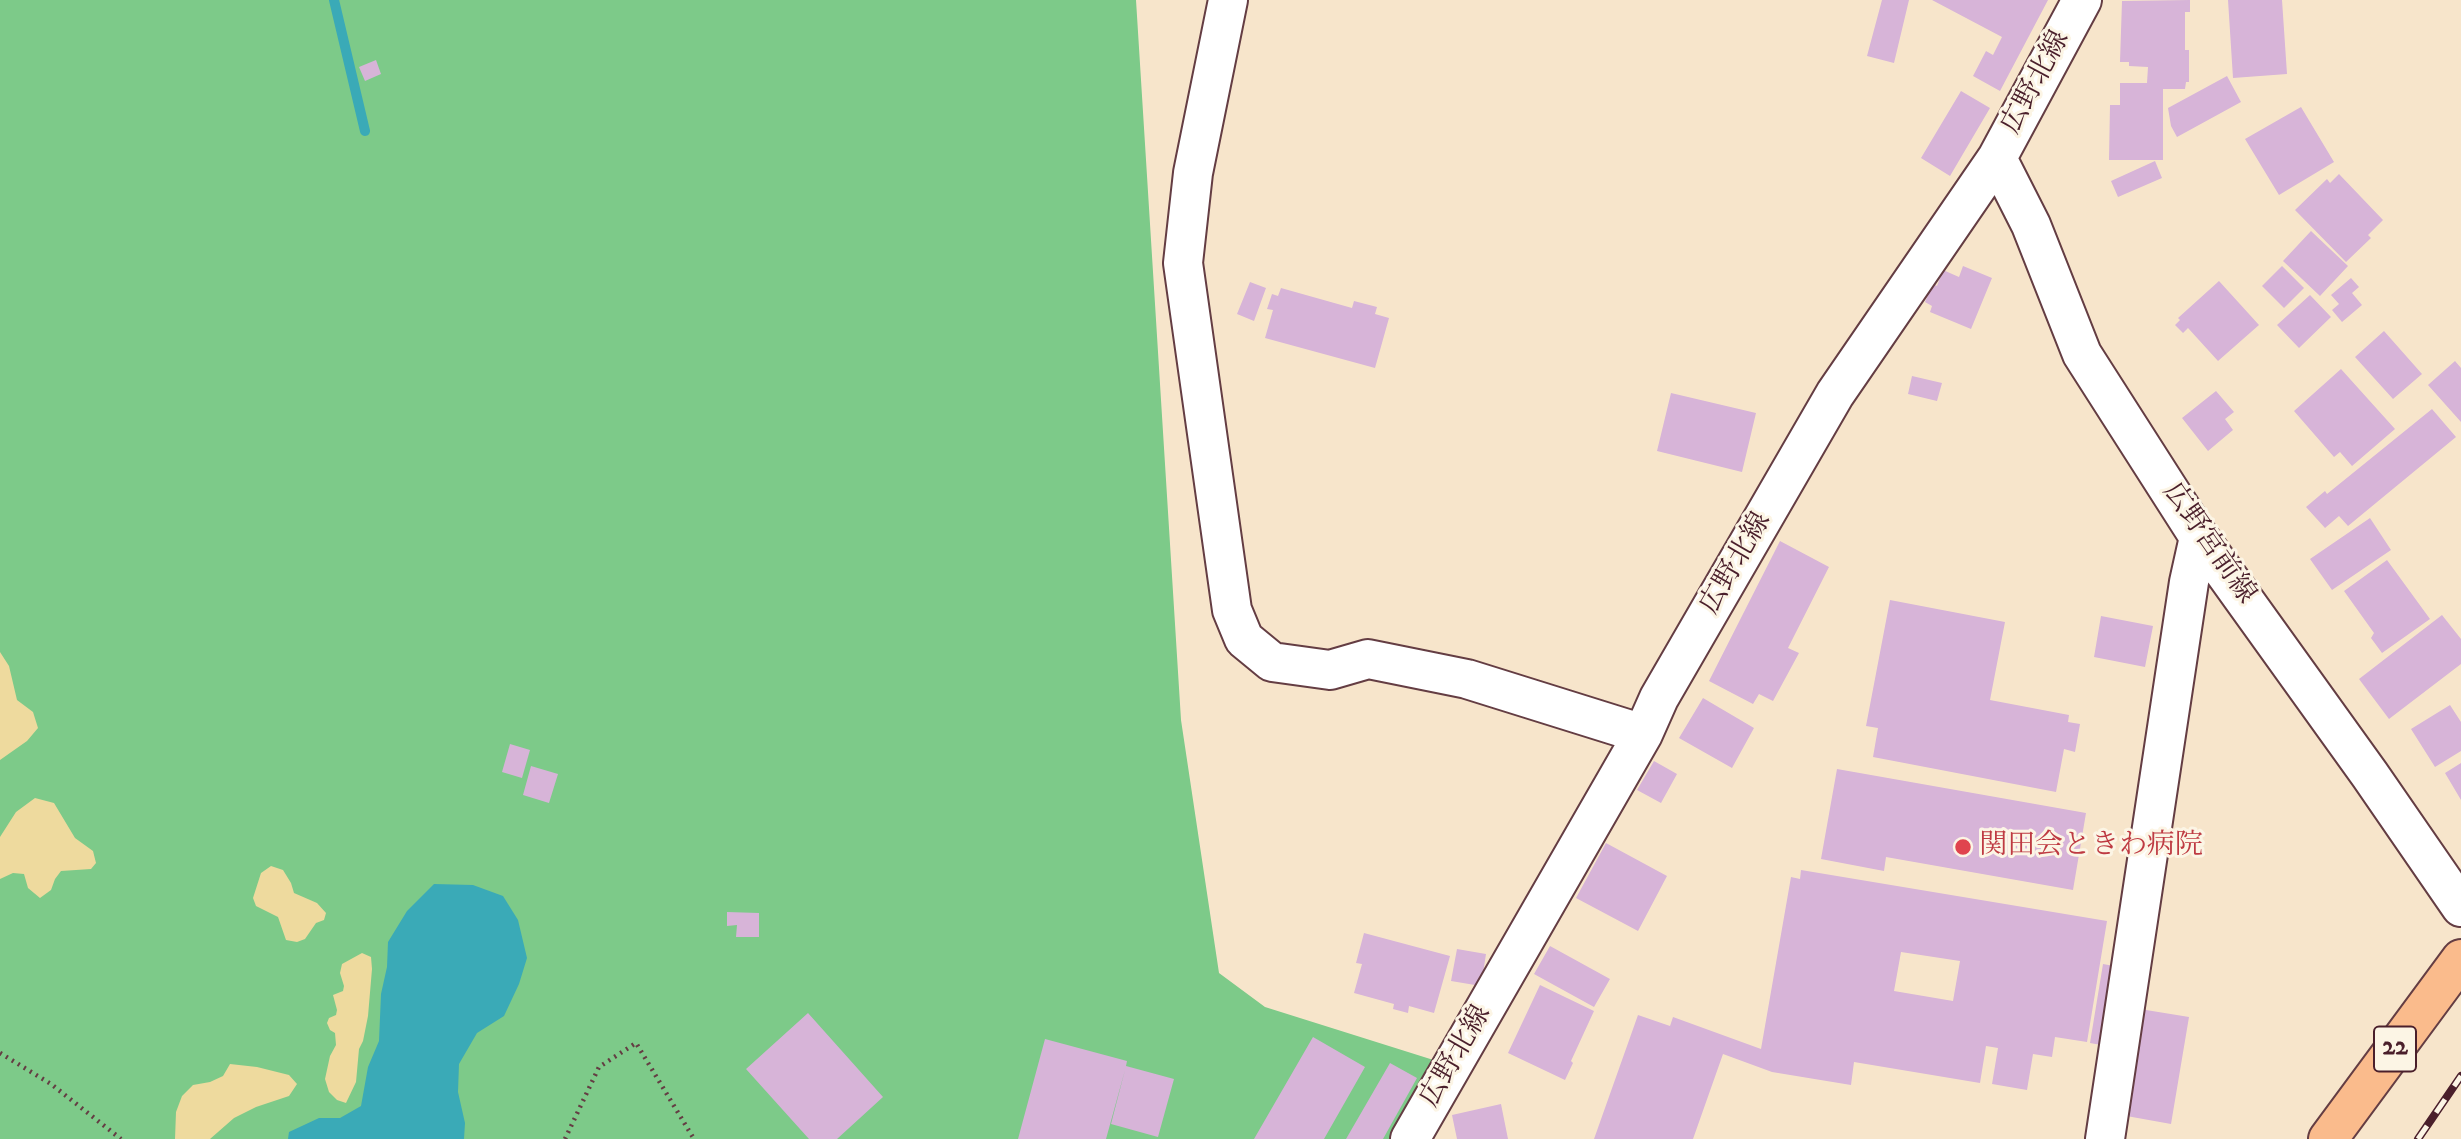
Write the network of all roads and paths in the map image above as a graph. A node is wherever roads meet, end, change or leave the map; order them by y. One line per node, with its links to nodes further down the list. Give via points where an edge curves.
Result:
1 (1228, 0): 5 (street, via 1193,173 1183,263 1232,610 1244,639 1272,662 1330,670 1368,659 1468,679)
2 (2082, 0): 3 (street, 広野北線)
3 (1997, 158): 4 (street, 広野宮前線, via 2031,225 2082,354); 5 (street, 広野北線, via 1835,394 1659,698)
4 (2199, 537): 6 (street, 広野宮前線); 13 (street)
5 (1643, 734): 12 (street, 広野北線)
6 (2461, 907)
7 (2461, 959): 14 (main road, 22)
8 (0, 1053): 9 (path, via 51,1084)
9 (121, 1139)
10 (565, 1139): 11 (path, via 599,1067 636,1043)
11 (694, 1139)
12 (1410, 1139)
13 (2105, 1139)
14 (2328, 1139)

